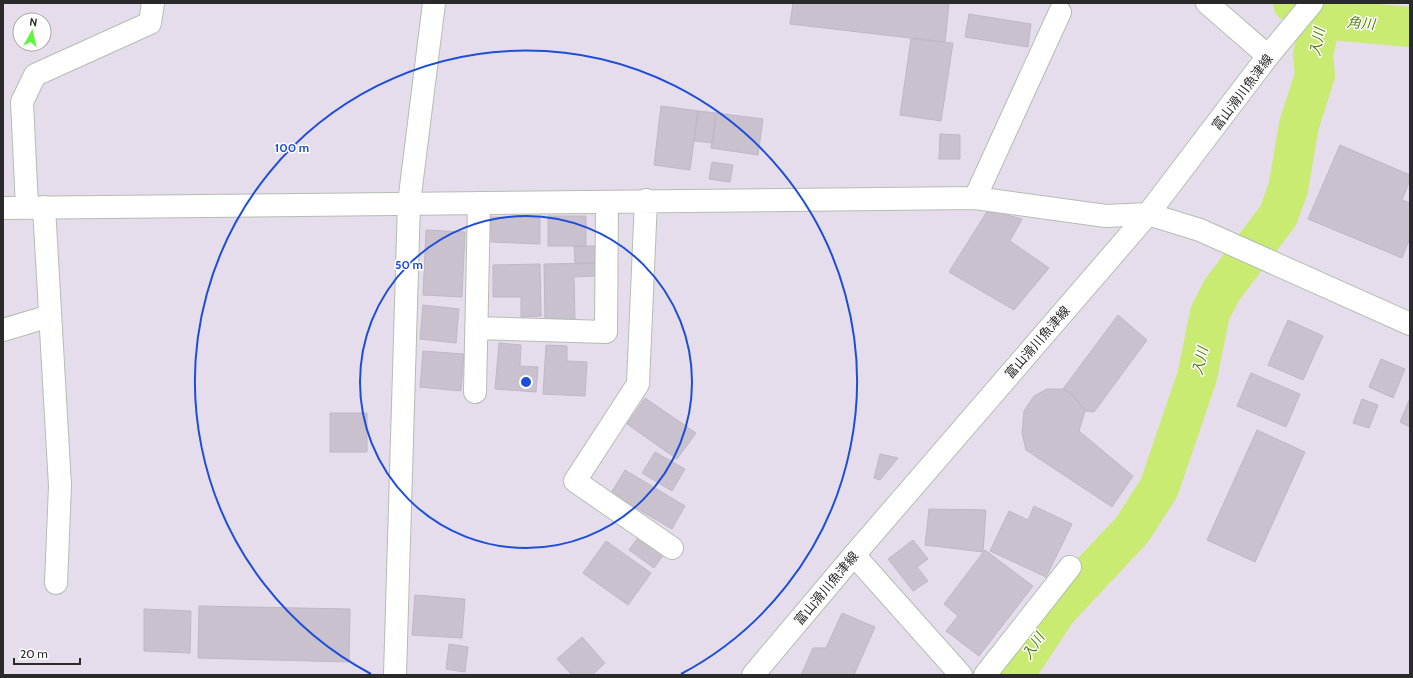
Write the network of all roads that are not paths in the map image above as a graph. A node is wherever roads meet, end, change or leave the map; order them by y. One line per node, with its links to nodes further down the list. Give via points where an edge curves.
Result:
1 (153, 3): 7 (street, via 150,23 35,75)
2 (434, 3): 11 (street)
3 (1207, 3): 6 (street)
4 (1312, 3): 6 (street, 富山滑川魚津線)
5 (1060, 12): 8 (street)
6 (1273, 50): 15 (street, 富山滑川魚津線)
7 (13, 102): 13 (street)
8 (975, 198): 9 (street); 15 (street, via 1106,216)
9 (646, 200): 10 (street); 21 (street, via 638,384 575,481)
10 (607, 202): 12 (street); 18 (street, via 606,332)
11 (409, 203): 12 (street); 13 (street, via 325,206); 25 (street)
12 (479, 203): 18 (street)
13 (35, 207): 14 (street); 16 (street)
14 (3, 208)
15 (1148, 214): 17 (street, via 1200,230); 22 (street, 富山滑川魚津線)
16 (50, 316): 19 (street); 24 (street, via 60,486)
17 (1410, 324)
18 (476, 328): 20 (street)
19 (3, 330)
20 (475, 392)
21 (672, 548)
22 (854, 554): 26 (street, 富山滑川魚津線); 27 (street)
23 (1070, 567): 28 (street)
24 (56, 583)
25 (395, 675)
26 (753, 675)
27 (961, 675)
28 (985, 675)

